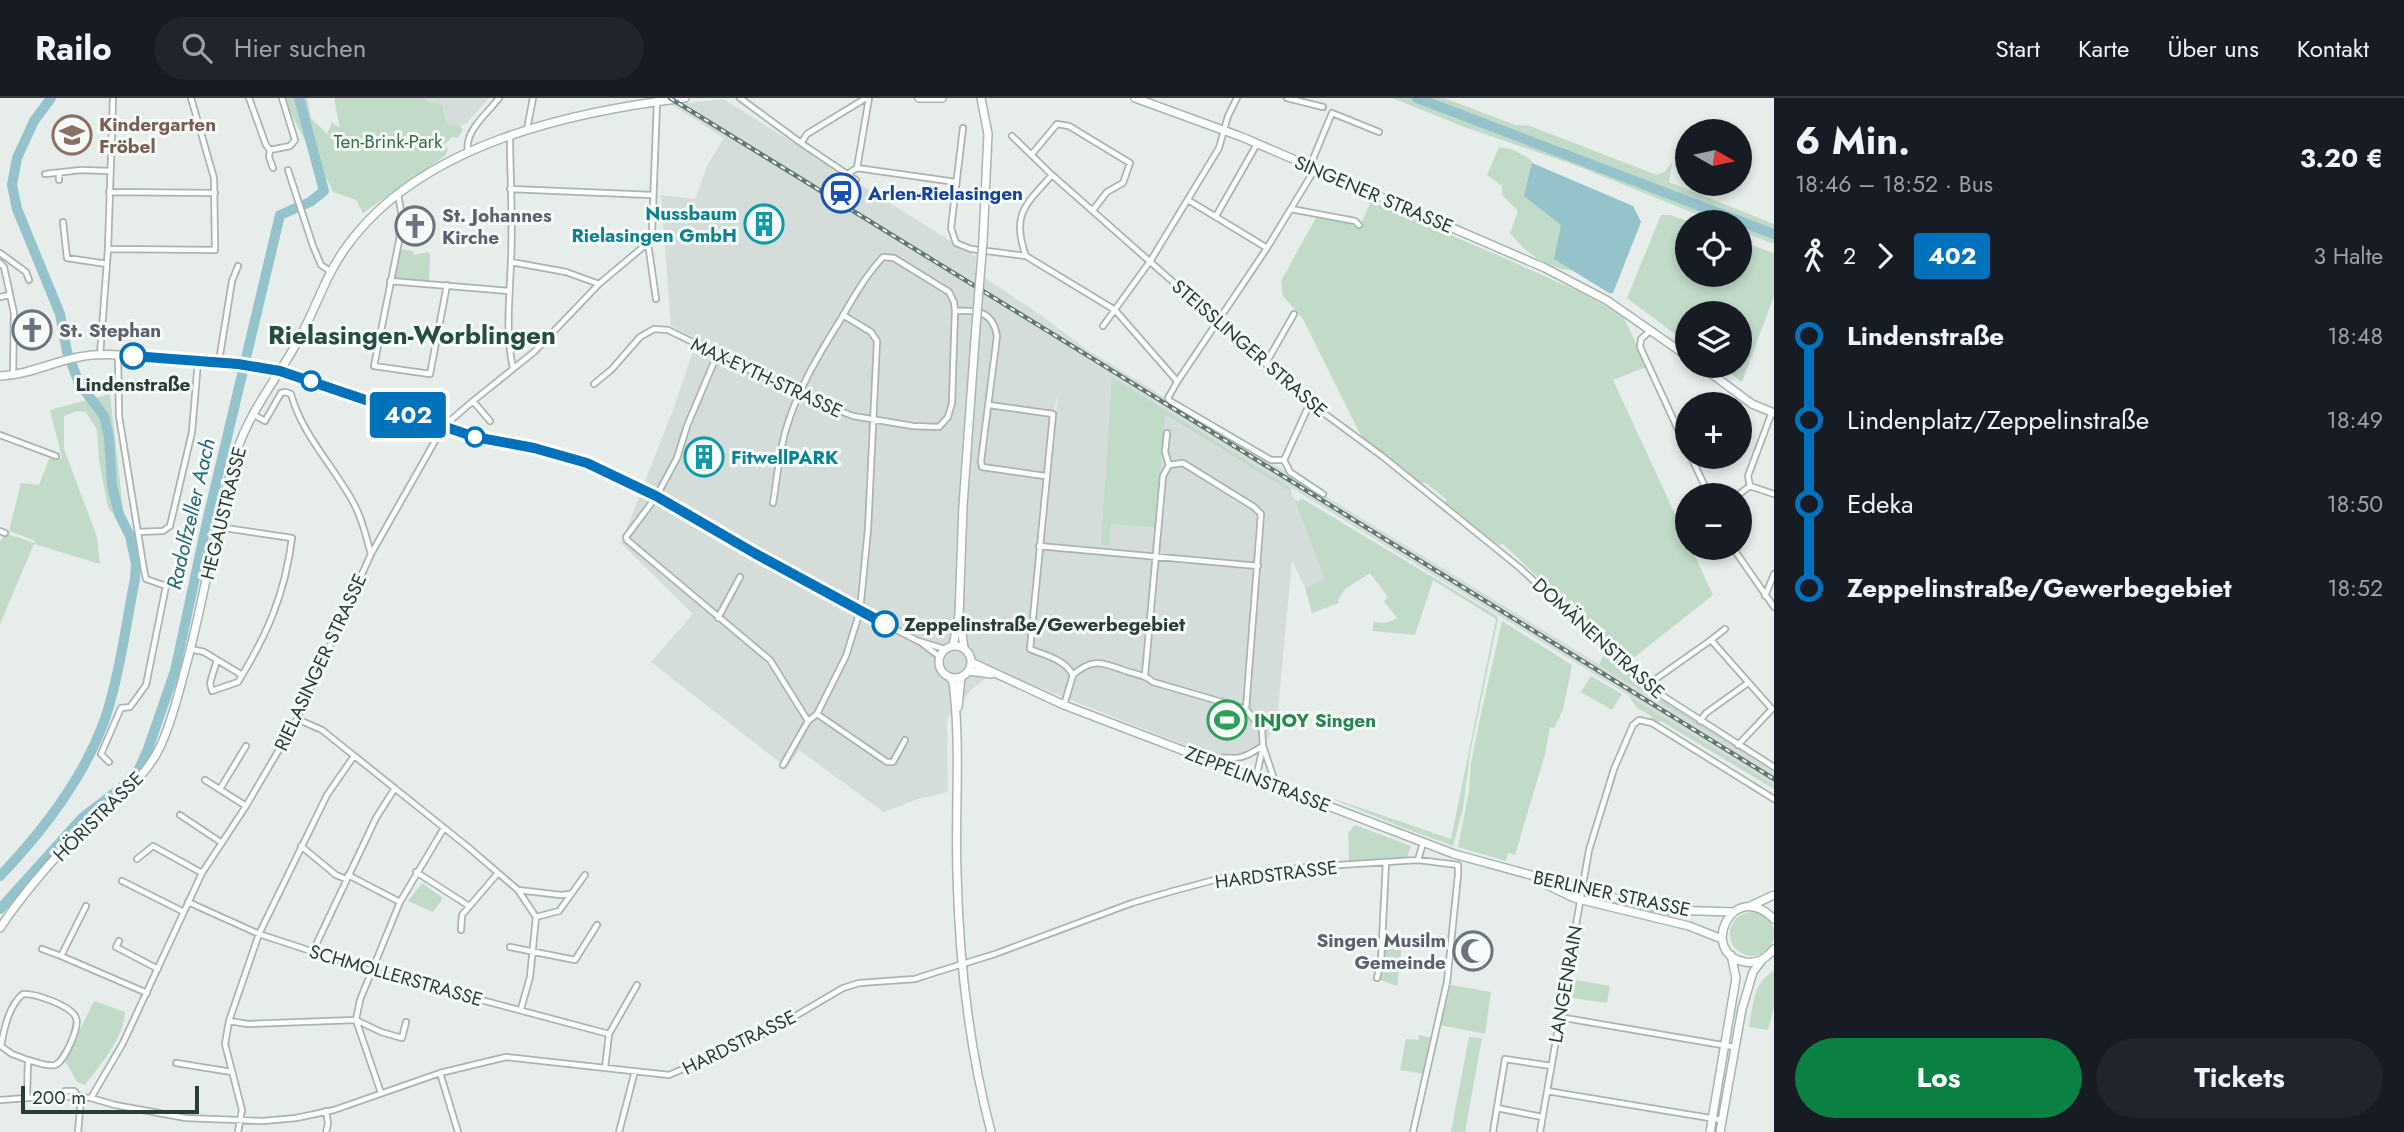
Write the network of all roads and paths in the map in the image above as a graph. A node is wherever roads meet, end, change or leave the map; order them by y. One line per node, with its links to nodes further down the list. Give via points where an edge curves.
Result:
1 (113, 98): 18 (street)
2 (191, 98): 20 (street)
3 (249, 98): 28 (street)
4 (282, 98): 28 (street, via 295,140 290,146)
5 (499, 98): 29 (street, via 470,133)
6 (533, 98): 21 (street)
7 (682, 98): 16 (main road, HEGAUSTRASSE)
8 (740, 98): 26 (street)
9 (867, 98): 26 (street, via 807,134); 33 (street)
10 (919, 98): 11 (main road)
11 (942, 98)
12 (981, 98): 131 (main road, bridge, via 988,134 986,197)
13 (1135, 98): 22 (main road, SINGENER STRASSE)
14 (1237, 98): 22 (street)
15 (1287, 98): 17 (street)
16 (657, 102): 21 (main road, HEGAUSTRASSE, via 615,107); 47 (street)
17 (1323, 107)
18 (112, 128): 20 (street); 35 (street)
19 (963, 128): 42 (street)
20 (200, 129): 45 (street)
21 (527, 129): 24 (main road, HEGAUSTRASSE)
22 (1223, 130): 27 (main road, SINGENER STRASSE); 48 (street, via 1219,148)
23 (1380, 132): 32 (street, via 1332,113)
24 (510, 135): 29 (main road, HEGAUSTRASSE); 43 (street)
25 (1013, 136): 30 (street, STEISSLINGER STRASSE)
26 (801, 143): 37 (street)
27 (1257, 144): 32 (main road, SINGENER STRASSE); 51 (street)
28 (270, 150): 31 (street)
29 (468, 153): 46 (main road, HEGAUSTRASSE)
30 (1032, 154): 39 (street, STEISSLINGER STRASSE); 50 (street, via 1056,124 1069,126 1130,163 1123,183 1107,192)
31 (273, 168)
32 (1312, 168): 49 (street); 81 (main road, SINGENER STRASSE, via 1545,268)
33 (857, 169): 37 (street); 42 (street)
34 (288, 170): 66 (street, via 321,265)
35 (110, 171): 36 (street); 44 (street)
36 (58, 173): 38 (street); 40 (street)
37 (849, 173): 41 (street)
38 (45, 174)
39 (1052, 175): 50 (street, STEISSLINGER STRASSE); 60 (street, via 1021,217 1019,231)
40 (59, 180)
41 (856, 180)
42 (956, 182): 60 (street, via 953,239 960,246)
43 (510, 189): 47 (street); 52 (street)
44 (109, 192): 45 (street); 58 (street)
45 (215, 193): 58 (street, via 215,250)
46 (398, 194): 66 (main road, HEGAUSTRASSE, via 369,218); 68 (street, via 402,216)
47 (652, 195): 56 (street)
48 (1188, 200): 51 (street); 61 (street)
49 (1291, 209): 55 (street); 57 (street)
50 (1093, 210): 61 (street, STEISSLINGER STRASSE)
51 (1216, 216): 57 (street)
52 (512, 220): 53 (street); 63 (street)
53 (544, 220)
54 (63, 222): 64 (street, via 67,258)
55 (1359, 225)
56 (648, 242): 69 (street, RIELASINGER STRASSE); 74 (street)
57 (1267, 248): 79 (street)
58 (108, 249): 64 (street)
59 (0, 253): 67 (street, via 26,272)
60 (1026, 256): 75 (street)
61 (1152, 260): 75 (street); 79 (street, STEISSLINGER STRASSE)
62 (0, 262): 72 (street)
63 (511, 262): 69 (street, via 566,272); 71 (street)
64 (107, 264): 83 (street)
65 (238, 266): 87 (street)
66 (330, 271): 90 (main road, HEGAUSTRASSE)
67 (29, 281)
68 (390, 281): 70 (street); 70 (street, via 374,366 430,374)
69 (599, 284): 89 (street, RIELASINGER STRASSE)
70 (447, 285): 71 (street)
71 (509, 291): 89 (street)
72 (9, 295): 73 (street); 91 (street, via 14,313)
73 (0, 297)
74 (656, 299)
75 (1115, 310): 80 (street); 94 (street)
76 (956, 311): 77 (street, via 949,292 894,258 883,257); 99 (street, via 978,310 992,319 997,336); 102 (street, MAX-EYTH-STRASSE, via 952,403 944,423 933,428)
77 (843, 314): 96 (street); 102 (street, via 877,341)
78 (1294, 314): 88 (street)
79 (1217, 322): 88 (street, STEISSLINGER STRASSE); 94 (street)
80 (1103, 326)
81 (1651, 330): 82 (main road); 104 (street, via 1640,347)
82 (1675, 347)
83 (100, 355): 84 (main road); 91 (main road)
84 (118, 355): 86 (main road); 119 (street, via 119,416)
85 (717, 355): 95 (street, MAX-EYTH-STRASSE, via 668,330 654,330 640,337); 96 (street, MAX-EYTH-STRASSE); 116 (street, via 677,458)
86 (198, 361): 87 (main road); 119 (street, via 192,432 170,526 163,531)
87 (219, 362): 90 (main road)
88 (1266, 363): 98 (street, STEISSLINGER STRASSE)
89 (513, 368): 97 (street, RIELASINGER STRASSE)
90 (280, 371): 101 (main road, HEGAUSTRASSE); 105 (street)
91 (13, 375): 92 (main road)
92 (0, 376)
93 (1716, 378): 100 (main road)
94 (1177, 382): 109 (street, via 1168,396 1170,401 1272,460)
95 (594, 384)
96 (799, 393): 102 (street, MAX-EYTH-STRASSE); 117 (street, via 785,429)
97 (473, 401): 103 (street); 105 (street, RIELASINGER STRASSE)
98 (1310, 403): 109 (street); 121 (street, STEISSLINGER STRASSE)
99 (989, 405): 111 (street, via 982,467); 111 (street, via 1053,414)
100 (1773, 413): 112 (street, via 1748,476)
101 (253, 415): 118 (main road, HEGAUSTRASSE, via 237,451); 122 (street, via 265,421 281,393 291,394 306,432 355,504)
102 (874, 420): 130 (street)
103 (490, 421)
104 (1675, 423)
105 (443, 427): 116 (street, via 587,463); 122 (street, RIELASINGER STRASSE)
106 (1167, 433): 110 (street)
107 (0, 435): 108 (street)
108 (56, 456)
109 (1284, 460): 114 (street, via 1290,472)
110 (1169, 465): 123 (street, via 1163,476); 125 (street, via 1183,464 1259,511)
111 (1045, 476): 120 (street)
112 (1749, 483)
113 (1752, 487): 115 (street)
114 (1324, 494)
115 (1774, 494)
116 (656, 496): 130 (street); 132 (street, via 626,540)
117 (773, 503)
118 (218, 527): 137 (main road, HEGAUSTRASSE); 144 (street, via 292,538 278,604)
119 (138, 532): 166 (street, via 146,579 166,586 146,685 130,707 121,708 101,754)
120 (1039, 546): 123 (street); 146 (street, via 1030,649 1065,663)
121 (1497, 549): 151 (street, DOMÄNENSTRASSE)
122 (371, 554): 157 (street, RIELASINGER STRASSE)
123 (1156, 556): 125 (street); 147 (street)
124 (1741, 560): 128 (street)
125 (1258, 566): 154 (street)
126 (1774, 574): 128 (street)
127 (740, 577): 132 (street)
128 (1765, 596): 129 (street)
129 (1774, 607)
130 (860, 611): 135 (street); 155 (street, via 846,656)
131 (959, 615): 136 (main road); 139 (main road)
132 (718, 618): 159 (street, via 770,660)
133 (1725, 629): 134 (street)
134 (1711, 640): 150 (street); 151 (street)
135 (918, 641): 138 (street); 140 (street)
136 (953, 646): 138 (main road); 139 (main road)
137 (191, 649): 141 (street); 152 (main road, HEGAUSTRASSE)
138 (945, 649): 140 (main road)
139 (965, 649): 142 (main road)
140 (940, 657): 149 (main road, via 941,670)
141 (217, 660): 144 (street); 144 (street, via 212,691 233,685)
142 (971, 662): 143 (main road); 145 (main road, ZEPPELINSTRASSE)
143 (969, 671): 145 (main road, ZEPPELINSTRASSE); 148 (main road)
144 (242, 675)
145 (995, 675): 153 (main road, ZEPPELINSTRASSE)
146 (1073, 675): 147 (street, via 1083,666 1101,663); 153 (street)
147 (1145, 675): 154 (street, via 1153,682)
148 (961, 677): 149 (main road); 156 (main road)
149 (950, 678): 156 (main road)
150 (1748, 683): 158 (street); 161 (street, via 1772,709)
151 (1649, 687): 158 (street, DOMÄNENSTRASSE)
152 (178, 694): 206 (main road, HÖRISTRASSE, via 162,742 144,774 88,822 35,880)
153 (1064, 705): 165 (main road, ZEPPELINSTRASSE)
154 (1246, 709): 163 (street, via 1262,730)
155 (817, 714): 159 (street); 160 (street, via 887,762 893,762)
156 (956, 714): 219 (main road)
157 (297, 719): 164 (street, via 322,730); 175 (street, RIELASINGER STRASSE)
158 (1700, 721): 161 (street, DOMÄNENSTRASSE)
159 (808, 722): 167 (street)
160 (905, 740)
161 (1738, 745): 168 (street, DOMÄNENSTRASSE)
162 (246, 746): 173 (street, RIELASINGER STRASSE)
163 (1263, 746): 165 (street, via 1247,756); 169 (street); 171 (street)
164 (354, 756): 172 (street); 180 (street)
165 (1208, 760): 169 (main road, ZEPPELINSTRASSE)
166 (109, 762)
167 (783, 765)
168 (1774, 768)
169 (1256, 778): 171 (main road, ZEPPELINSTRASSE)
170 (205, 780): 173 (street)
171 (1277, 786): 179 (main road, ZEPPELINSTRASSE)
172 (395, 788): 177 (street); 189 (street)
173 (220, 789): 175 (street)
174 (1774, 799): 191 (street, LANGENRAIN, via 1652,723 1639,720 1614,769)
175 (246, 806): 178 (street, RIELASINGER STRASSE)
176 (180, 815): 178 (street)
177 (444, 828): 184 (street); 186 (street)
178 (222, 843): 185 (street, RIELASINGER STRASSE)
179 (1423, 843): 182 (street); 187 (main road, ZEPPELINSTRASSE)
180 (301, 846): 189 (street, via 336,876); 208 (street)
181 (137, 859): 185 (street, via 153,846)
182 (1418, 860): 183 (street, HARDSTRASSE); 258 (street, HARDSTRASSE, via 1458,865 1458,875 1447,982)
183 (1386, 862): 219 (street, HARDSTRASSE, via 1218,879 1132,903); 222 (street)
184 (416, 872): 197 (street); 199 (street)
185 (202, 873): 196 (street, RIELASINGER STRASSE)
186 (498, 873): 192 (street); 199 (street)
187 (1525, 874): 191 (main road, BERLINER STRASSE); 195 (main road, BERLINER STRASSE)
188 (585, 875): 193 (street)
189 (347, 877): 197 (street); 213 (street)
190 (122, 881): 201 (street)
191 (1581, 888): 195 (street, LANGENRAIN); 202 (main road, BERLINER STRASSE, via 1669,910)
192 (518, 890): 193 (street); 203 (street)
193 (571, 894): 203 (street, via 559,911)
194 (1774, 895): 200 (main road)
195 (1580, 900): 209 (main road, BERLINER STRASSE, via 1689,926); 226 (street, LANGENRAIN)
196 (188, 902): 201 (street, RIELASINGER STRASSE); 208 (street, SCHMOLLERSTRASSE)
197 (400, 902): 221 (street)
198 (86, 906): 217 (street)
199 (469, 906): 207 (street, via 462,915)
200 (1750, 906): 202 (main road); 204 (main road)
201 (184, 912): 220 (street, RIELASINGER STRASSE)
202 (1732, 912): 209 (main road)
203 (536, 917): 214 (street)
204 (1774, 919)
205 (597, 925): 214 (street, via 575,960)
206 (0, 928)
207 (461, 929)
208 (259, 934): 213 (street, SCHMOLLERSTRASSE); 228 (street)
209 (1722, 939): 216 (main road)
210 (119, 941): 220 (street, via 116,947)
211 (510, 947): 214 (street)
212 (42, 949): 217 (street)
213 (313, 951): 221 (street, SCHMOLLERSTRASSE)
214 (534, 951): 225 (street)
215 (1773, 952): 218 (main road)
216 (1731, 955): 218 (main road, via 1746,962); 231 (main road, via 1736,978)
217 (61, 956): 224 (street)
218 (1762, 960): 232 (main road, via 1753,972)
219 (962, 964): 237 (street, HARDSTRASSE, via 915,979 859,983 681,1070 669,1074); 257 (main road)
220 (158, 969): 224 (street, RIELASINGER STRASSE)
221 (372, 971): 225 (street, SCHMOLLERSTRASSE); 227 (street)
222 (1377, 978)
223 (637, 985): 230 (street)
224 (147, 993): 244 (street, RIELASINGER STRASSE)
225 (521, 1009): 230 (street, SCHMOLLERSTRASSE)
226 (1559, 1017): 231 (street); 235 (street, LANGENRAIN)
227 (356, 1020): 228 (street); 229 (street, via 404,1038); 241 (street)
228 (229, 1021): 238 (street, via 225,1044)
229 (406, 1022)
230 (609, 1034): 236 (street)
231 (1724, 1046): 232 (street); 249 (main road)
232 (1735, 1047): 250 (main road)
233 (28, 1060): 233 (street, via 1,1046 15,1003 31,993 71,1011 76,1024 58,1064); 242 (street)
234 (176, 1063): 238 (street)
235 (1551, 1066): 240 (street, LANGENRAIN); 246 (street, via 1505,1059)
236 (604, 1068): 237 (street, HARDSTRASSE); 239 (street, HARDSTRASSE, via 506,1057)
237 (635, 1071): 256 (street)
238 (232, 1072): 251 (street)
239 (440, 1073): 241 (street, HARDSTRASSE); 255 (street)
240 (1547, 1091): 248 (street, LANGENRAIN); 249 (street)
241 (381, 1093): 247 (street, HARDSTRASSE)
242 (27, 1097): 243 (street, HARDSTRASSE, via 55,1096 65,1090); 245 (street, HARDSTRASSE)
243 (81, 1098): 244 (street, HARDSTRASSE); 252 (street)
244 (91, 1098): 251 (street, HARDSTRASSE, via 187,1118)
245 (0, 1100)
246 (1497, 1108): 248 (street); 259 (street)
247 (326, 1111): 251 (street, HARDSTRASSE); 254 (street)
248 (1542, 1116): 260 (street, LANGENRAIN)
249 (1713, 1118): 250 (street); 261 (main road)
250 (1722, 1120): 262 (main road)
251 (241, 1121): 253 (street)
252 (78, 1132)
253 (238, 1132)
254 (326, 1132)
255 (458, 1132)
256 (619, 1132)
257 (991, 1132)
258 (1413, 1132)
259 (1493, 1132)
260 (1540, 1132)
261 (1710, 1132)
262 (1720, 1132)

